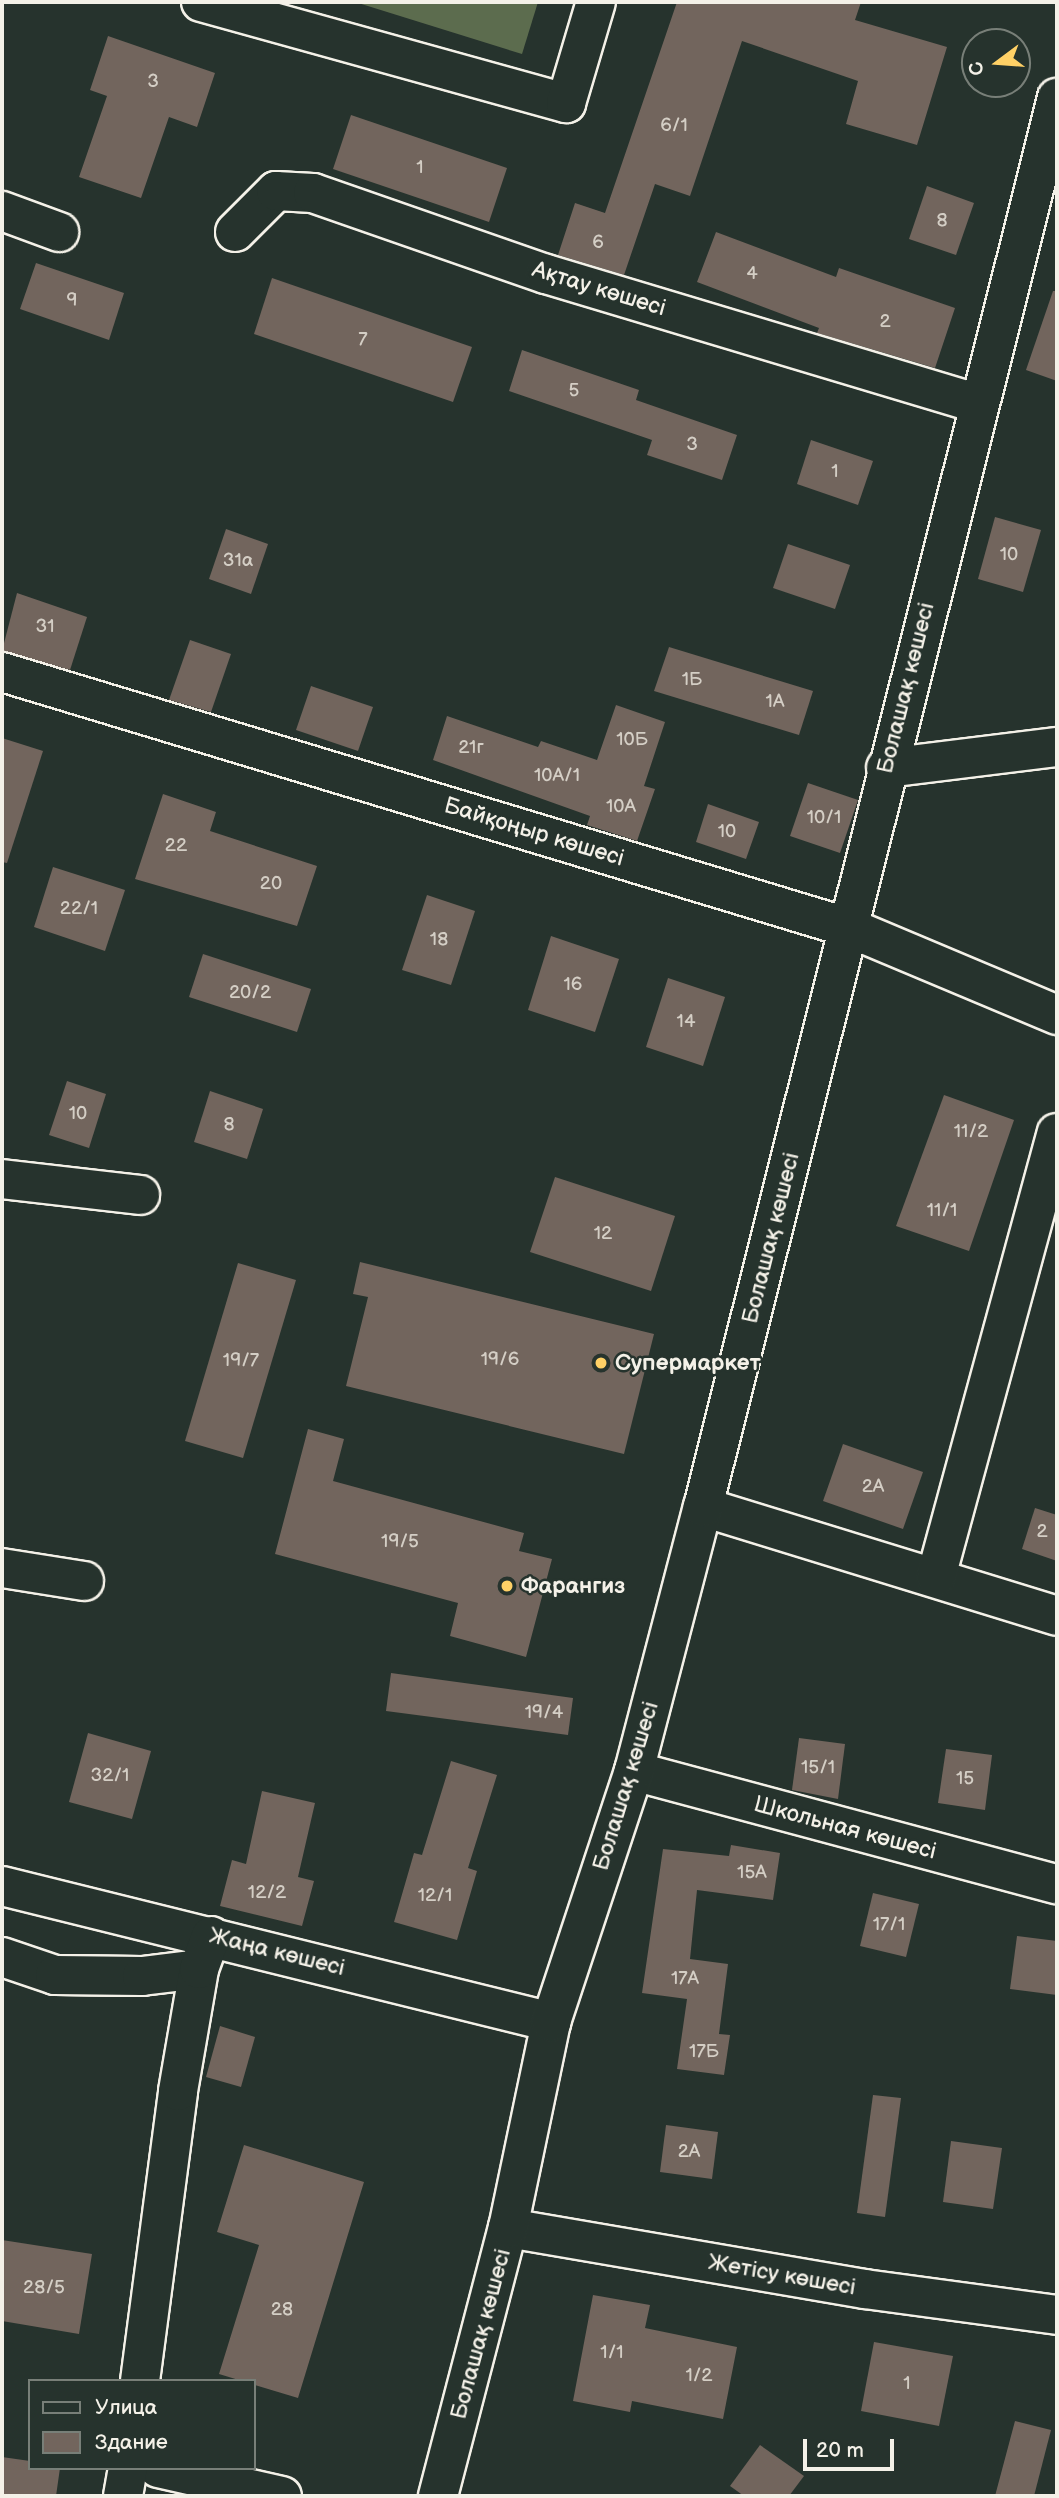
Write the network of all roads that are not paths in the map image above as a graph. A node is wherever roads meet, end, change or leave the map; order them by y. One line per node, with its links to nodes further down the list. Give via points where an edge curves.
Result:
1 (201, 2): 2 (street, via 566,103)
2 (596, 2)
3 (1057, 98): 7 (street, Болашақ көшесі)
4 (2, 211): 5 (street)
5 (59, 232)
6 (235, 232): 7 (street, Ақтау көшесі, via 276,191 313,193 546,274)
7 (979, 404): 10 (street, Болашақ көшесі)
8 (2, 672): 11 (street, Байқоңыр көшесі)
9 (1057, 747): 10 (street)
10 (886, 768): 11 (street, Болашақ көшесі)
11 (850, 928): 12 (street, Байқоңыр көшесі); 16 (street, Болашақ көшесі)
12 (1057, 1015)
13 (1057, 1133): 18 (street)
14 (2, 1179): 15 (street)
15 (140, 1195)
16 (703, 1507): 18 (street); 21 (street, Болашақ көшесі)
17 (2, 1567): 19 (street)
18 (936, 1577): 20 (street)
19 (84, 1581)
20 (1057, 1616)
21 (634, 1771): 22 (street, Школьная көшесі); 26 (street, Болашақ көшесі)
22 (1057, 1884)
23 (2, 1886): 24 (street, Жаңа көшесі)
24 (205, 1952): 25 (street, via 142,1976 55,1975); 26 (street, Жаңа көшесі); 29 (street)
25 (2, 1956)
26 (551, 2022): 27 (street, Болашақ көшесі)
27 (508, 2228): 28 (street, Жетісу көшесі, via 865,2289); 34 (street, Болашақ көшесі)
28 (1057, 2315)
29 (140, 2379)
30 (128, 2470): 32 (street)
31 (167, 2470): 33 (street)
32 (123, 2496)
33 (282, 2496)
34 (438, 2496)

